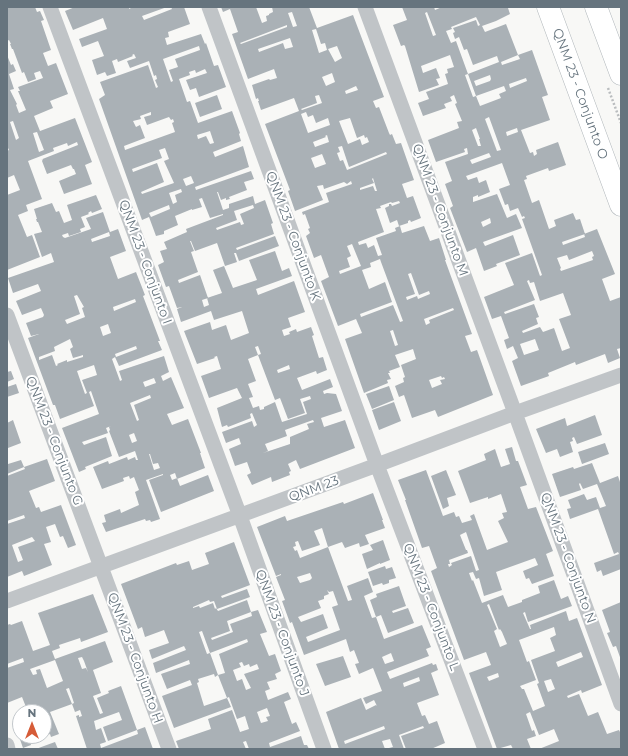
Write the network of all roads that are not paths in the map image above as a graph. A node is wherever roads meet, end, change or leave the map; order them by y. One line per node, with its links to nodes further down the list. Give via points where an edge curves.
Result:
1 (50, 7): 14 (street, QNM 23 - Conjunto I)
2 (209, 7): 13 (street, QNM 23 - Conjunto K)
3 (365, 7): 12 (street, QNM 23 - Conjunto M)
4 (548, 7): 8 (main road, QNM 23 - Conjunto O)
5 (596, 7): 6 (main road)
6 (621, 74)
7 (621, 152): 8 (main road, via 614,155)
8 (609, 171): 9 (main road, QNM 23 - Conjunto O)
9 (621, 204)
10 (7, 315): 15 (street, QNM 23 - Conjunto G)
11 (621, 375): 12 (street, QNM 23)
12 (516, 413): 13 (street, QNM 23); 17 (street, QNM 23 - Conjunto N)
13 (377, 465): 14 (street, QNM 23); 22 (street, QNM 23 - Conjunto L)
14 (240, 516): 15 (street, QNM 23); 21 (street, QNM 23 - Conjunto J)
15 (102, 566): 16 (street, QNM 23); 20 (street, QNM 23 - Conjunto H)
16 (7, 601)
17 (621, 704)
18 (7, 745): 19 (street)
19 (8, 749)
20 (169, 749)
21 (324, 749)
22 (485, 749)

